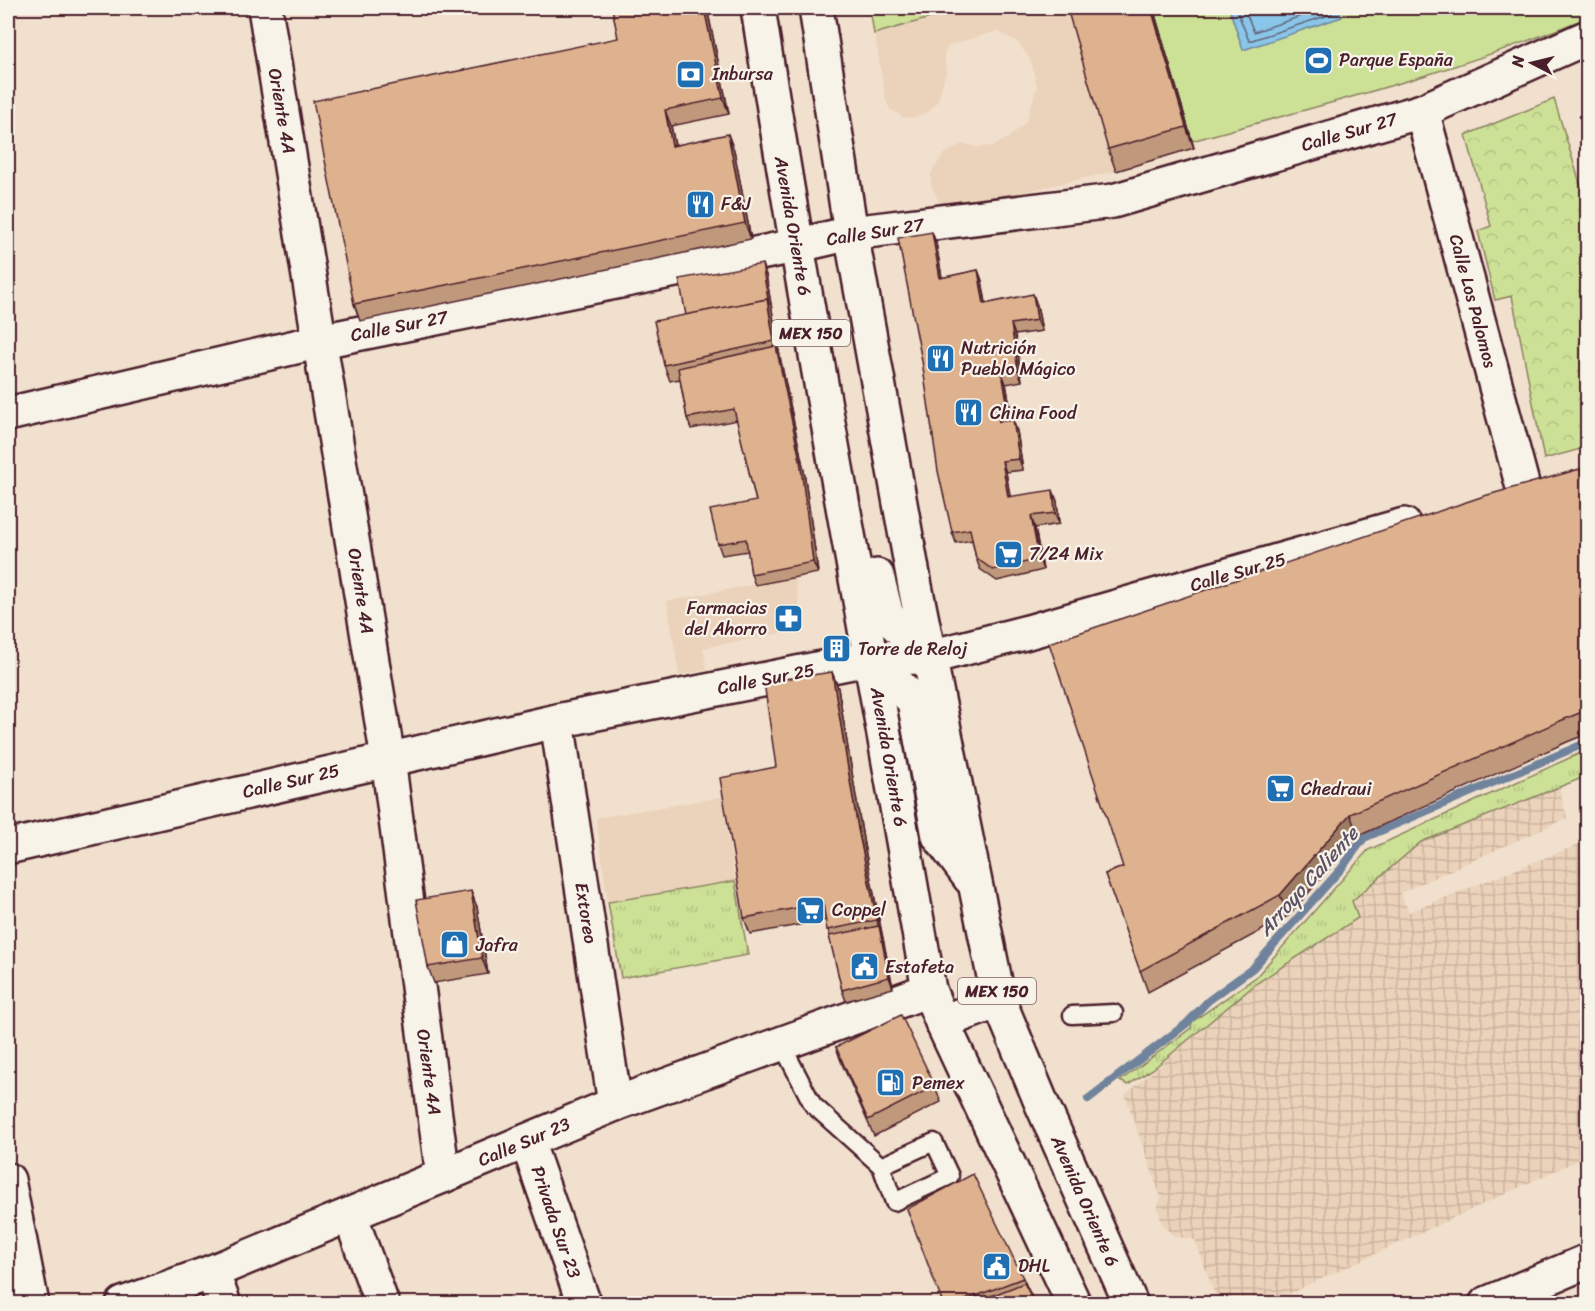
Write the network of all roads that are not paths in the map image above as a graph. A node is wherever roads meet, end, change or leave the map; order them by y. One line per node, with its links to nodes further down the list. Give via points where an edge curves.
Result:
1 (265, 8): 8 (street, Oriente 4A)
2 (758, 8): 7 (street, Avenida Oriente 6 / MEX 150)
3 (816, 8): 6 (street, Avenida Oriente 6 / MEX 150)
4 (1587, 37): 5 (street, Calle Sur 27)
5 (1422, 111): 6 (street, Calle Sur 27, via 1113,201); 12 (street, Calle Los Palomos)
6 (851, 233): 7 (street, Calle Sur 27); 15 (street, Avenida Oriente 6 / MEX 150)
7 (795, 246): 8 (street, Calle Sur 27); 11 (street, Avenida Oriente 6 / MEX 150)
8 (321, 341): 9 (street, Calle Sur 27); 18 (street, Oriente 4A)
9 (8, 414)
10 (1556, 482): 12 (street)
11 (841, 491): 15 (street, via 860,511 887,616); 16 (street, Avenida Oriente 6 / MEX 150)
12 (1524, 491): 13 (street)
13 (1490, 501)
14 (1432, 517): 15 (street, Calle Sur 25)
15 (930, 657): 16 (street, Calle Sur 25); 20 (street, Avenida Oriente 6 / MEX 150)
16 (872, 658): 17 (street, Calle Sur 25); 20 (street, via 914,701 939,837); 21 (street, Avenida Oriente 6 / MEX 150)
17 (557, 722): 18 (street, Calle Sur 25); 27 (street, Extoreo)
18 (388, 759): 19 (street, Calle Sur 25); 30 (street, Oriente 4A)
19 (8, 847)
20 (976, 887): 22 (street, Avenida Oriente 6 / MEX 150)
21 (929, 990): 25 (street, Avenida Oriente 6 / MEX 150); 26 (street, Calle Sur 23)
22 (999, 1001): 25 (street); 41 (street, Avenida Oriente 6 / MEX 150)
23 (1114, 1013): 24 (lane)
24 (1072, 1015)
25 (942, 1022): 40 (street, Avenida Oriente 6 / MEX 150)
26 (781, 1043): 27 (street, Calle Sur 23); 29 (lane, via 813,1105)
27 (615, 1104): 28 (street, Calle Sur 23)
28 (527, 1141): 30 (street, Calle Sur 23); 39 (street, Privada Sur 23)
29 (881, 1166)
30 (443, 1176): 32 (street, Calle Sur 23)
31 (8, 1180): 35 (street)
32 (350, 1215): 34 (street, Calle Sur 23); 38 (street)
33 (1587, 1261): 42 (street)
34 (212, 1272): 36 (street, Calle Sur 23); 37 (street)
35 (32, 1304)
36 (123, 1304)
37 (224, 1304)
38 (382, 1304)
39 (584, 1304)
40 (1074, 1304)
41 (1131, 1304)
42 (1486, 1304)

